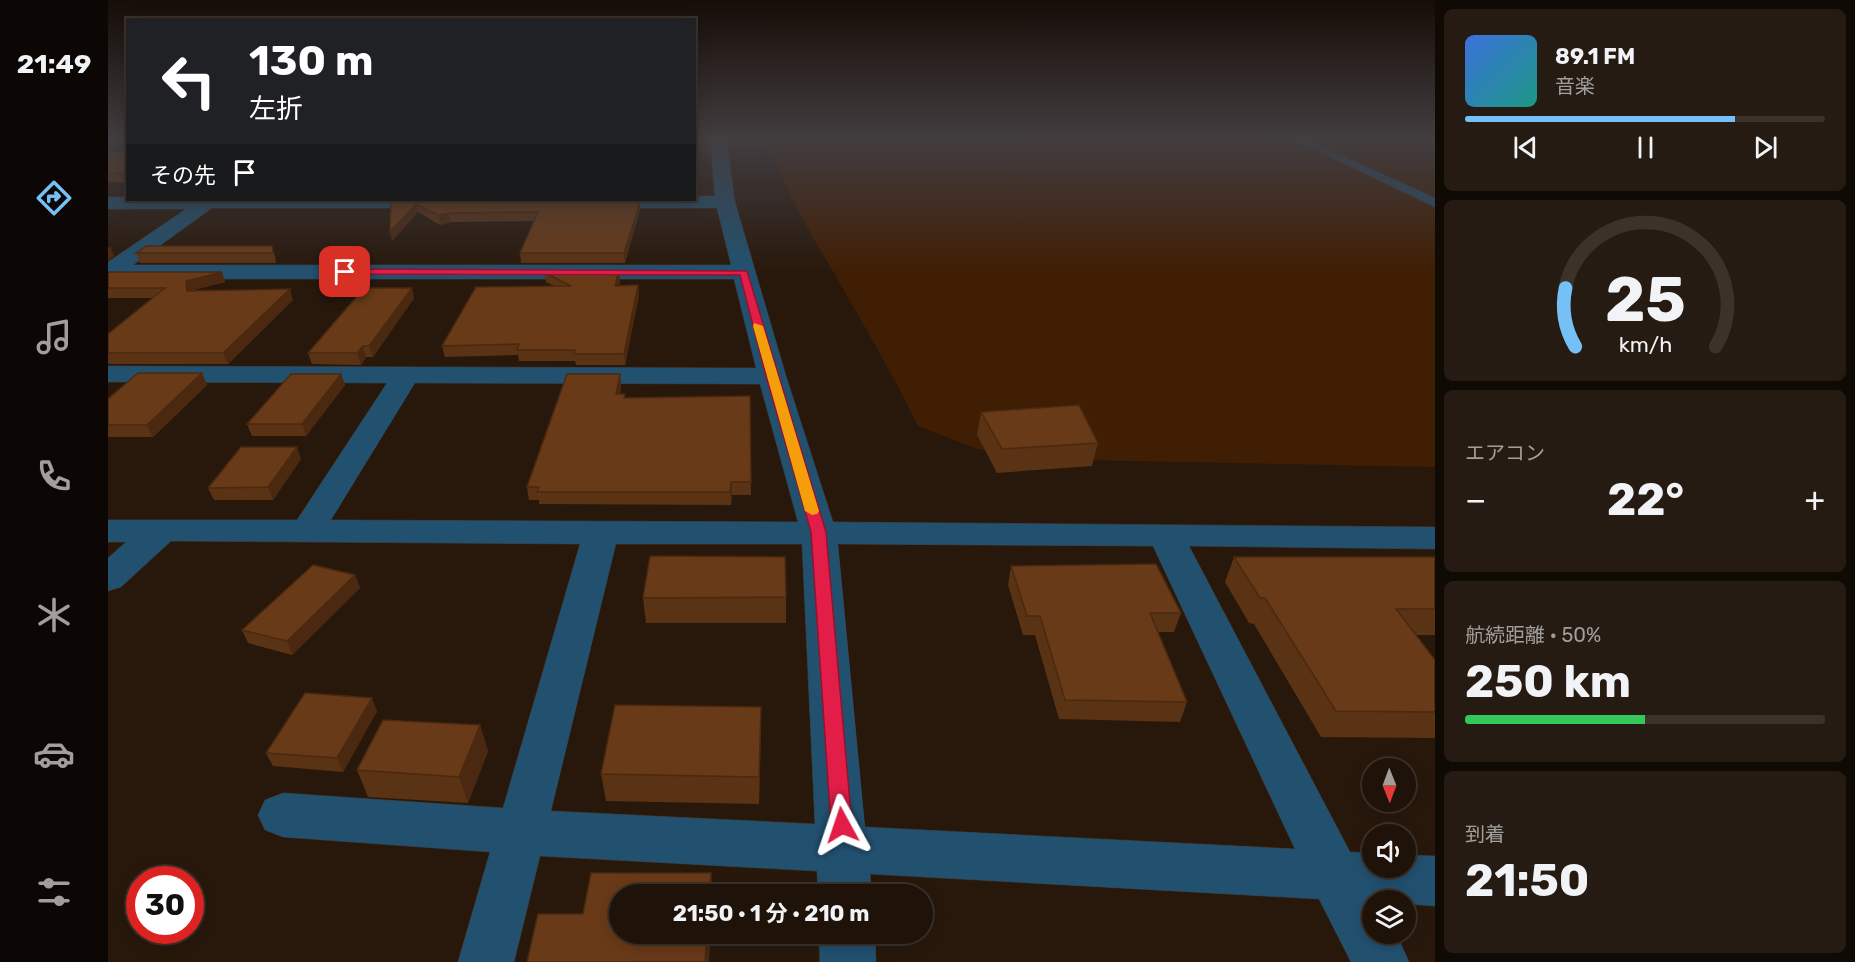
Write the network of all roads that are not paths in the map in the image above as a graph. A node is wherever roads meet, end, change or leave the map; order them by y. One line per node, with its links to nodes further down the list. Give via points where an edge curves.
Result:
1 (721, 183): 6 (street)
2 (1392, 183): 8 (lane)
3 (209, 201): 4 (street); 7 (street); 9 (street)
4 (454, 202)
5 (572, 202): 6 (street)
6 (725, 202): 10 (street)
7 (108, 203)
8 (1435, 203)
9 (109, 273): 10 (street)
10 (744, 273): 13 (street)
11 (108, 374): 12 (street)
12 (406, 375): 13 (street); 16 (street)
13 (771, 376): 17 (street)
14 (162, 530): 15 (street); 16 (street); 21 (street)
15 (108, 531)
16 (307, 531): 18 (street)
17 (819, 532): 18 (street); 19 (street); 24 (street)
18 (601, 534): 23 (street)
19 (1165, 534): 20 (street); 25 (street)
20 (1435, 538)
21 (108, 578)
22 (283, 815): 23 (street)
23 (521, 832): 24 (street); 28 (street)
24 (844, 871): 25 (street)
25 (1335, 876): 26 (street); 30 (street)
26 (1435, 881)
27 (847, 944): 29 (street)
28 (486, 962)
29 (848, 962)
30 (1381, 962)

